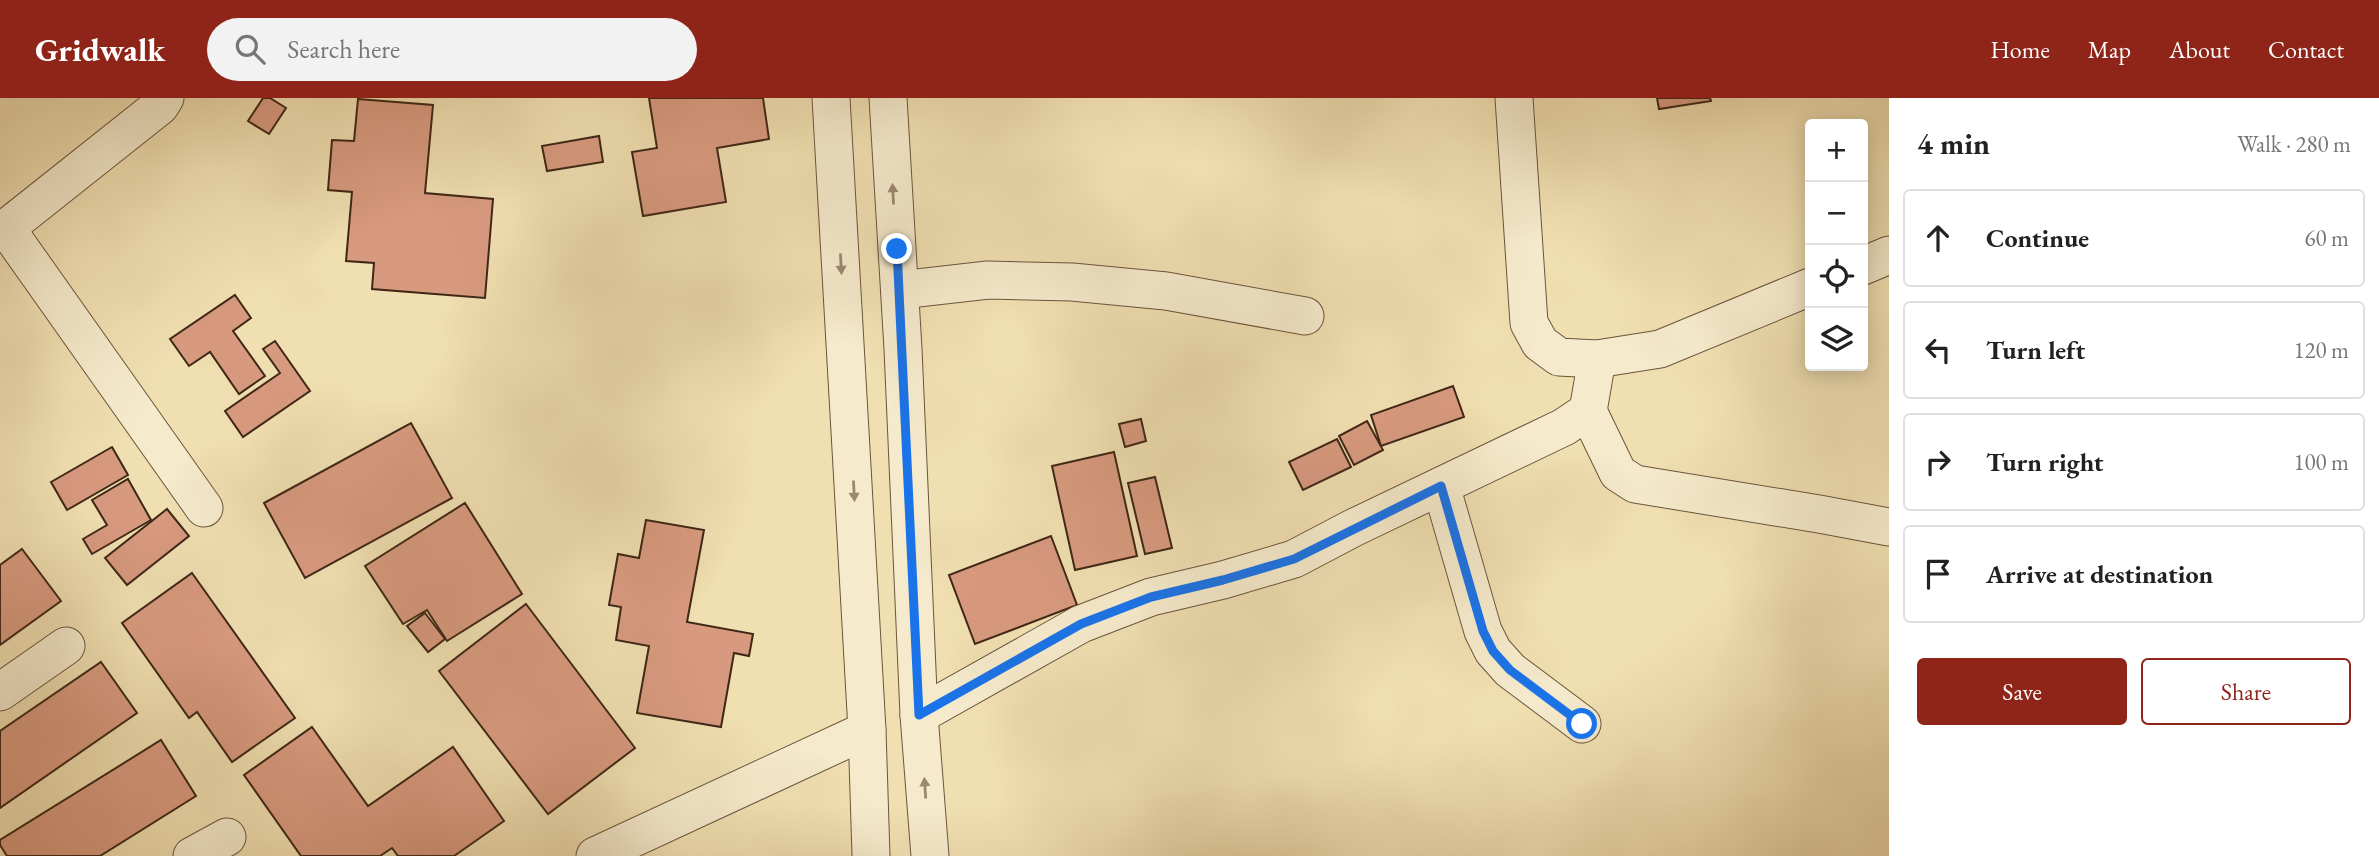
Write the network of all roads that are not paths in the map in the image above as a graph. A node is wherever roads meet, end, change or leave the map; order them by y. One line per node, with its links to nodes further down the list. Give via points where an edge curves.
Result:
1 (165, 98): 5 (street)
2 (831, 98): 20 (street, one-way to 20)
3 (888, 98): 9 (street, one-way to 3)
4 (1514, 98): 11 (street, via 1529,323 1540,343 1559,357)
5 (3, 231): 14 (street)
6 (1889, 255): 7 (street)
7 (1868, 264)
8 (1805, 289): 11 (street, via 1660,349)
9 (900, 290): 10 (street, via 988,280 1072,282 1166,291); 18 (street)
10 (1305, 316)
11 (1597, 359): 12 (street)
12 (1587, 411): 13 (street, via 1564,427); 15 (street, via 1618,473 1635,484)
13 (1441, 486): 18 (street, via 1294,559 1151,597 1081,624); 19 (street, via 1483,631 1493,651 1510,670)
14 (204, 508)
15 (1889, 527)
16 (66, 646): 17 (street)
17 (0, 692)
18 (919, 715): 25 (street, one-way to 18)
19 (1582, 724)
20 (867, 730): 23 (street); 24 (street)
21 (228, 837): 22 (street)
22 (191, 856)
23 (595, 856)
24 (871, 856)
25 (930, 856)

